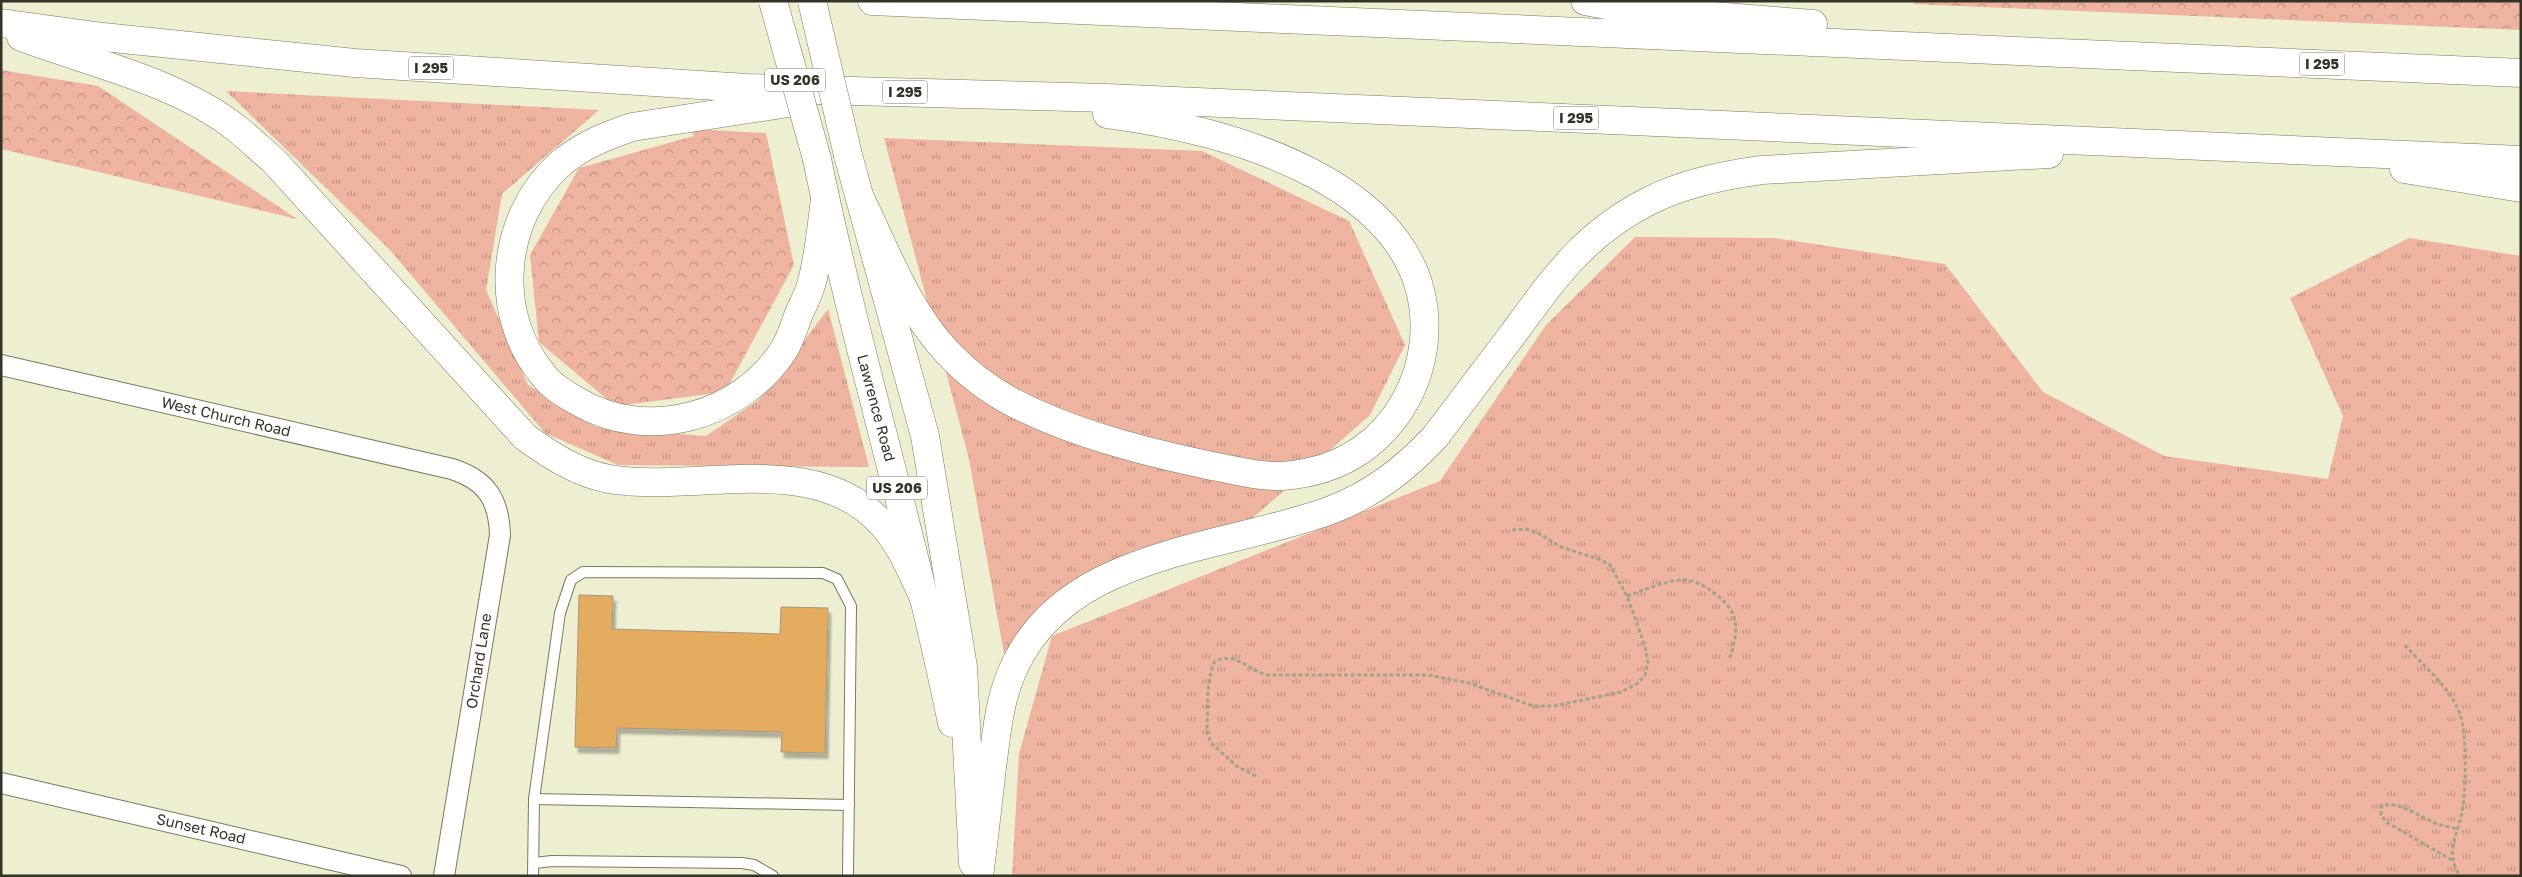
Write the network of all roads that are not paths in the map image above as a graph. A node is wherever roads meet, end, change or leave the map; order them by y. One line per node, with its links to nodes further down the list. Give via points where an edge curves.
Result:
1 (773, 1): 18 (main road, Lawrence Road / US 206, bridge, via 817,159)
2 (812, 1): 17 (main road, Lawrence Road / US 206, bridge)
3 (872, 1): 6 (main road, I 295)
4 (889, 1): 6 (main road)
5 (1585, 1): 9 (main road, via 1627,9 1836,26)
6 (882, 2): 9 (main road, I 295)
7 (1, 23): 11 (main road, I 295, via 103,38 356,63 747,88)
8 (1, 29): 21 (main road, via 146,80 195,102 236,127 274,161 525,437 551,456 589,473 639,483 790,479 841,493 862,505 884,526 900,548)
9 (2123, 56): 10 (main road, I 295)
10 (2521, 72)
11 (863, 90): 12 (main road, I 295); 18 (main road, via 632,127 592,143 559,165 539,187 525,210 515,234 509,263 514,321 526,351 544,377 560,390 585,406 613,416 660,422 691,417 722,405 769,369 786,347 811,287)
12 (947, 94): 13 (main road, I 295); 17 (main road, via 1136,117 1206,133 1295,166 1352,196 1400,246 1420,294 1424,325 1422,355 1414,385 1403,405 1384,430 1355,454 1320,470 1282,476 1249,473 1177,458 1124,444 1037,413 988,387 939,343 912,304)
13 (2205, 145): 14 (main road, I 295); 33 (main road, via 1762,170 1722,176 1650,200 1591,239 1562,268 1436,437 1412,462 1386,482 1330,510 1106,576 1056,611 1020,656 1007,684 999,713)
14 (2267, 147): 15 (main road, I 295); 16 (main road)
15 (2521, 160)
16 (2521, 188)
17 (860, 198): 25 (main road, Lawrence Road / US 206, via 924,436 963,667)
18 (825, 200): 21 (main road, Lawrence Road / US 206, via 875,411)
19 (1, 365): 20 (street, West Church Road)
20 (452, 469): 29 (street, Orchard Lane, via 468,474 483,485 494,500 500,517 500,534)
21 (926, 602): 25 (main road, Lawrence Road / US 206)
22 (1, 783): 28 (street, Sunset Road)
23 (534, 799): 24 (lane); 24 (lane, via 560,613 571,580 583,572 823,574 836,580 851,606); 26 (lane)
24 (849, 805): 31 (lane)
25 (971, 818): 32 (main road, Lawrence Road / US 206)
26 (534, 863): 27 (lane, via 742,863 754,865); 30 (lane)
27 (768, 875)
28 (401, 876)
29 (444, 876)
30 (533, 876)
31 (848, 876)
32 (974, 876)
33 (979, 876)

